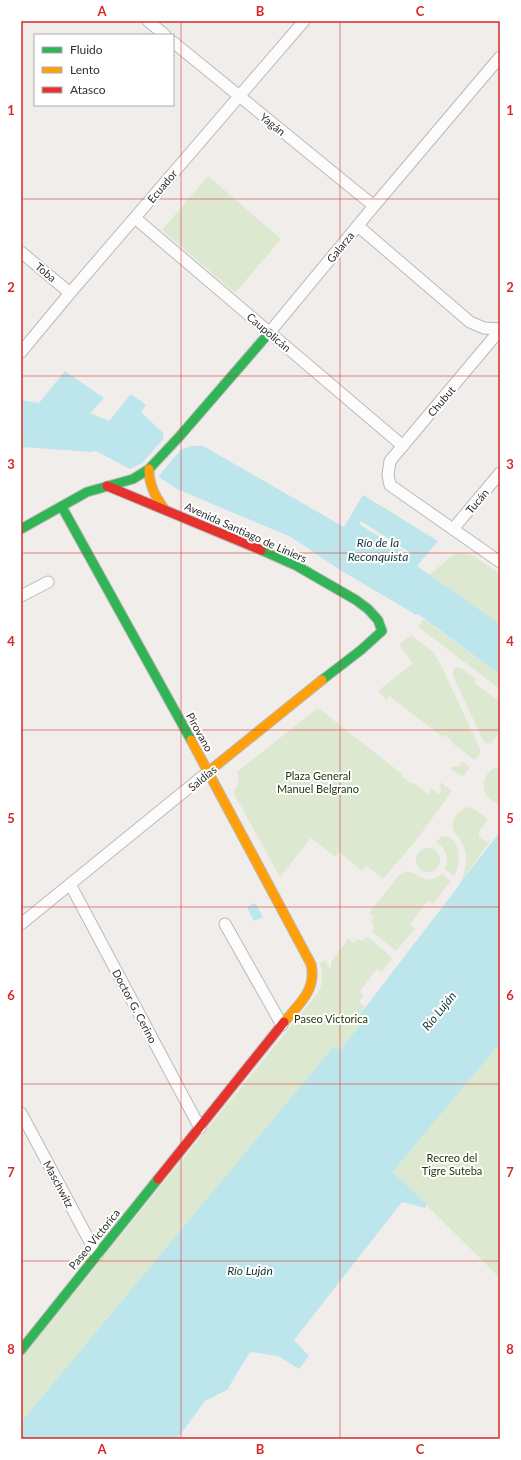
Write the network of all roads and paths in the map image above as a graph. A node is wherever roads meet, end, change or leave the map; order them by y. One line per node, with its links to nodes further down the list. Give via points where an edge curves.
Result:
1 (148, 21): 3 (street)
2 (304, 21): 6 (street, Ecuador)
3 (164, 34)
4 (174, 43): 6 (street, Yagán)
5 (500, 57): 7 (street, Galarza)
6 (239, 96): 7 (street, Yagán); 8 (street, Ecuador)
7 (374, 206): 9 (street, Galarza)
8 (135, 218): 11 (street, Ecuador); 13 (street, Caupolicán)
9 (358, 226): 12 (street, via 470,322 484,328); 13 (street, Galarza)
10 (21, 252): 11 (street, Toba)
11 (70, 292): 14 (street, Ecuador)
12 (500, 329): 15 (street, Chubut)
13 (269, 333): 15 (street, Caupolicán); 16 (street, Galarza)
14 (21, 352)
15 (403, 446): 22 (street, Chubut, via 390,461 390,485)
16 (149, 469): 18 (street, via 133,479); 20 (street, via 151,490)
17 (500, 473): 22 (street, Tucán)
18 (107, 486): 19 (street, via 87,492); 20 (street, Avenida Santiago de Liniers)
19 (62, 506): 21 (street); 27 (street, Pirovano)
20 (164, 509): 26 (street, Avenida Santiago de Liniers, via 298,566 368,609 378,620)
21 (21, 529)
22 (453, 530): 23 (street)
23 (500, 562)
24 (48, 582): 25 (street)
25 (21, 595)
26 (382, 631): 27 (street, Saldías)
27 (208, 772): 28 (street, Saldías); 31 (street, Pirovano)
28 (70, 884): 29 (street, Saldías); 34 (street, Doctor G. Cerino)
29 (21, 924)
30 (225, 924): 32 (street)
31 (313, 972): 32 (street, Paseo Victorica, via 309,990)
32 (282, 1025): 34 (street, Paseo Victorica)
33 (21, 1113): 35 (street, Maschwitz)
34 (200, 1128): 35 (street, Paseo Victorica)
35 (97, 1255): 36 (street, Paseo Victorica)
36 (21, 1350)

